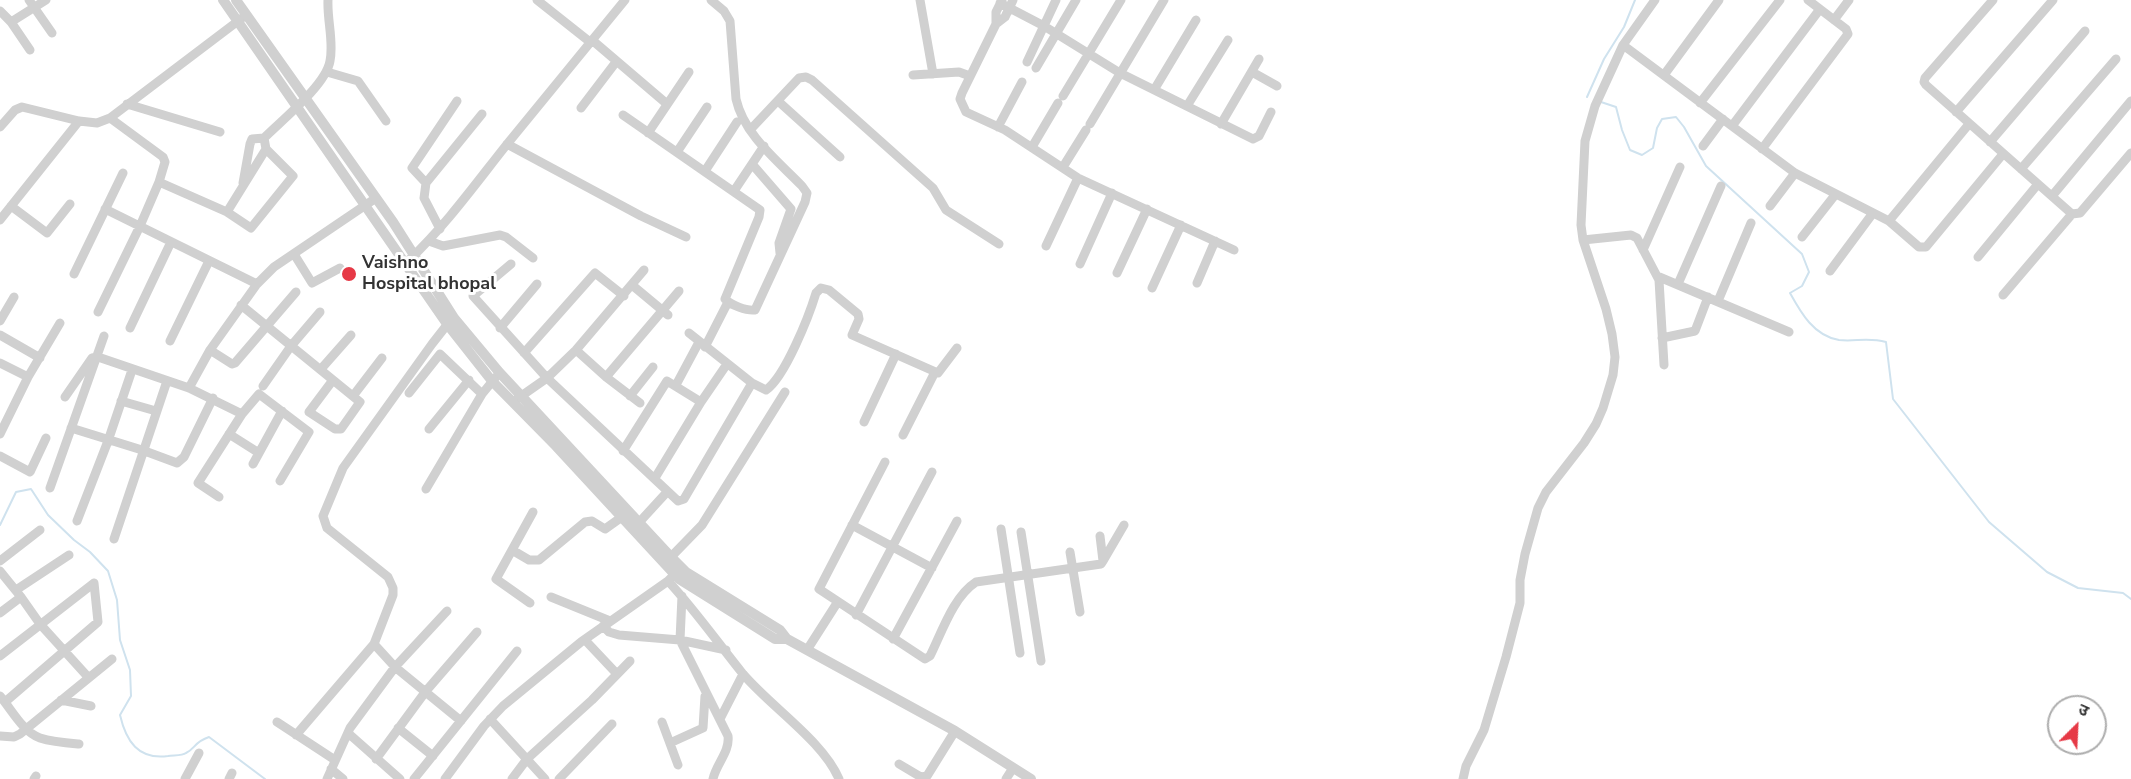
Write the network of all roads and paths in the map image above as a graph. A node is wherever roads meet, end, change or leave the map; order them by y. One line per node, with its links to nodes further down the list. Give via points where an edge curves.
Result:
1 (29, 0): 22 (street)
2 (46, 0): 22 (street)
3 (223, 0): 25 (street)
4 (236, 0): 25 (street)
5 (328, 0): 43 (street, via 331,59)
6 (537, 0): 34 (street)
7 (711, 0): 78 (street, via 730,21 736,99)
8 (920, 0): 47 (street)
9 (1056, 0): 29 (street)
10 (1076, 0): 32 (street)
11 (1121, 0): 37 (street)
12 (1164, 0): 46 (street)
13 (1655, 0): 35 (street)
14 (1780, 0): 58 (street)
15 (1808, 0): 23 (street)
16 (1849, 0): 27 (street)
17 (1993, 0): 65 (street, via 1924,80)
18 (2053, 0): 65 (street)
19 (624, 1): 34 (street)
20 (1720, 1): 49 (street)
21 (1006, 3): 29 (street); 50 (street, via 996,12 996,24)
22 (35, 8): 28 (street); 31 (street)
23 (1820, 9): 27 (street); 75 (street)
24 (0, 11): 28 (street)
25 (242, 17): 54 (street); 59 (street)
26 (1196, 20): 53 (street)
27 (1834, 20): 88 (street, via 1846,29 1847,35)
28 (11, 22): 36 (street)
29 (1044, 26): 32 (street); 41 (street)
30 (2085, 32): 82 (street)
31 (52, 33)
32 (1056, 35): 37 (street); 42 (street)
33 (1228, 40): 61 (street)
34 (591, 41): 40 (street); 83 (street)
35 (1623, 45): 49 (street); 128 (street, via 1595,106 1586,141)
36 (30, 50)
37 (1088, 55): 46 (street); 86 (street)
38 (1259, 59): 45 (street)
39 (2116, 59): 96 (street)
40 (616, 62): 60 (street); 63 (street)
41 (1027, 62)
42 (1036, 68)
43 (327, 72): 54 (street); 71 (street, via 358,81)
44 (688, 72): 60 (street)
45 (1252, 72): 52 (street); 73 (street)
46 (1120, 73): 53 (street); 94 (street)
47 (933, 74): 48 (street); 50 (street, via 959,72)
48 (913, 75)
49 (1664, 75): 58 (street)
50 (969, 76): 77 (street, via 960,99 962,106 966,112)
51 (1022, 82): 77 (street)
52 (1277, 86)
53 (1154, 90): 61 (street)
54 (301, 101): 81 (street); 110 (street); 112 (street)
55 (457, 101): 102 (street, via 412,168)
56 (777, 101): 78 (street); 92 (street); 132 (street, via 802,76 812,80 933,188 946,210)
57 (2131, 101): 109 (street)
58 (1700, 103): 69 (street)
59 (127, 104): 68 (street); 79 (street)
60 (667, 104): 80 (street)
61 (1187, 106): 73 (street)
62 (707, 107): 89 (street)
63 (581, 108)
64 (1271, 112): 73 (street, via 1259,136 1253,139)
65 (1956, 112): 74 (street)
66 (482, 114): 102 (street)
67 (623, 116): 80 (street)
68 (110, 118): 70 (street, via 98,123); 101 (street, via 163,157)
69 (1723, 119): 75 (street); 85 (street)
70 (79, 121): 76 (street, via 22,107); 113 (street)
71 (386, 121)
72 (737, 122): 97 (street)
73 (1221, 124)
74 (1969, 124): 82 (street); 121 (street)
75 (1732, 126): 88 (street)
76 (0, 127)
77 (998, 127): 86 (street)
78 (750, 130): 84 (street)
79 (220, 132)
80 (648, 133): 89 (street)
81 (264, 138): 87 (street); 105 (street, via 252,139)
82 (1990, 141): 91 (street)
83 (507, 144): 125 (street); 126 (street)
84 (764, 146): 93 (street); 138 (street, via 807,193)
85 (1703, 146)
86 (1032, 147): 94 (street)
87 (266, 149): 105 (street); 117 (street, via 293,176 251,228)
88 (1762, 149): 99 (street)
89 (677, 152): 97 (street)
90 (2131, 153): 119 (street, via 2080,213)
91 (2003, 154): 96 (street); 121 (street, via 1926,247 1919,247)
92 (840, 157)
93 (752, 164): 106 (street); 138 (street, via 791,209 780,243)
94 (1063, 167): 100 (street)
95 (1680, 167): 135 (street)
96 (2021, 169): 103 (street)
97 (705, 171): 106 (street)
98 (123, 173): 115 (street)
99 (1795, 173): 108 (street); 114 (street)
100 (1078, 178): 107 (street); 133 (street)
101 (159, 182): 117 (street); 124 (street)
102 (426, 183): 125 (street, via 426,205)
103 (2038, 184): 109 (street); 139 (street)
104 (1721, 186): 154 (street)
105 (243, 187): 117 (street)
106 (734, 191): 164 (street, via 760,212 726,296)
107 (1112, 193): 116 (street); 144 (street)
108 (1835, 195): 118 (street); 127 (street)
109 (2052, 196): 119 (street)
110 (376, 198): 112 (street); 137 (street)
111 (70, 204): 113 (street, via 47,232)
112 (366, 205): 136 (street); 142 (street)
113 (11, 206): 120 (street)
114 (1770, 206)
115 (105, 209): 124 (street); 149 (street)
116 (1147, 209): 123 (street); 148 (street)
117 (227, 212)
118 (1874, 213): 121 (street); 147 (street)
119 (2072, 214): 159 (street)
120 (0, 220)
121 (1889, 221)
122 (1751, 223): 163 (street)
123 (1181, 225): 130 (street); 156 (street)
124 (140, 226): 131 (street); 166 (street)
125 (440, 229): 129 (street)
126 (686, 237)
127 (1802, 237)
128 (1583, 240): 135 (street, via 1631,235); 339 (street, via 1612,334 1613,375 1596,424 1538,508 1525,554 1520,603 1506,657 1484,730)
129 (429, 241): 137 (street); 140 (street, via 443,246 500,235)
130 (1215, 241): 134 (street); 151 (street)
131 (171, 242): 141 (street); 173 (street)
132 (999, 244)
133 (1046, 246)
134 (1234, 250)
135 (1643, 250): 150 (street)
136 (294, 254): 145 (street, via 312,283); 152 (street)
137 (415, 254): 142 (street); 170 (street)
138 (781, 255): 164 (street, via 755,310)
139 (1978, 257)
140 (532, 258)
141 (209, 261): 152 (street); 181 (street)
142 (406, 262): 170 (street)
143 (511, 264): 174 (street, via 473,296)
144 (1080, 264)
145 (340, 268)
146 (644, 270): 155 (street)
147 (1830, 271)
148 (1117, 273)
149 (74, 274)
150 (1657, 276): 154 (street); 180 (street)
151 (1197, 283)
152 (257, 284): 165 (street)
153 (537, 284): 174 (street)
154 (1678, 284): 162 (street)
155 (632, 285): 160 (street); 168 (street)
156 (1152, 288)
157 (678, 291): 168 (street)
158 (296, 292): 172 (street)
159 (2003, 295)
160 (624, 296): 186 (street); 187 (street, via 595,273)
161 (14, 297): 169 (street)
162 (1708, 297): 163 (street); 180 (street, via 1695,331)
163 (1718, 301): 175 (street)
164 (728, 302): 182 (street)
165 (241, 305): 172 (street); 185 (street)
166 (98, 312)
167 (320, 312): 183 (street)
168 (665, 313): 201 (street)
169 (0, 321)
170 (451, 321): 200 (street); 285 (street, via 343,468 323,516 327,528 384,572 391,582 393,595)
171 (60, 323): 190 (street)
172 (266, 325): 183 (street); 185 (street, via 235,363)
173 (130, 328)
174 (500, 328): 187 (street)
175 (1789, 332)
176 (689, 333): 182 (street)
177 (0, 335): 190 (street)
178 (351, 335): 196 (street)
179 (104, 336): 189 (street)
180 (1662, 338): 194 (street)
181 (170, 341)
182 (702, 345): 193 (street); 207 (street)
183 (291, 346): 196 (street); 208 (street)
184 (957, 348): 198 (street)
185 (210, 350): 209 (street)
186 (576, 350): 201 (street); 202 (street)
187 (524, 353): 202 (street)
188 (896, 354): 198 (street); 206 (street, via 852,335 858,314 821,288 772,386 766,390); 224 (street)
189 (98, 357): 197 (street); 215 (street, via 92,358); 225 (street)
190 (40, 358): 199 (street)
191 (382, 358): 213 (street)
192 (0, 363): 199 (street)
193 (727, 364): 206 (street); 219 (street)
194 (1664, 364)
195 (653, 368): 214 (street)
196 (321, 369): 203 (street)
197 (132, 370): 205 (street); 218 (street)
198 (935, 372): 229 (street)
199 (28, 377): 227 (street)
200 (496, 377): 212 (street); 217 (street)
201 (606, 377): 214 (street)
202 (547, 378): 217 (street); 233 (street)
203 (333, 380): 213 (street); 213 (street, via 309,412 341,429 360,402)
204 (469, 380): 211 (street, via 440,354); 212 (street); 226 (street)
205 (167, 381): 209 (street); 221 (street)
206 (752, 383): 243 (street, via 684,499 679,501)
207 (675, 385): 219 (street); 233 (street, via 667,381)
208 (262, 386)
209 (189, 388): 216 (street)
210 (785, 392): 262 (street, via 702,525)
211 (408, 393)
212 (482, 394): 242 (street)
213 (353, 396)
214 (630, 396): 220 (street)
215 (65, 397)
216 (213, 398): 223 (street); 232 (street, via 177,464)
217 (517, 399): 246 (street)
218 (121, 401): 221 (street); 231 (street)
219 (701, 402): 239 (street)
220 (640, 403)
221 (156, 411): 232 (street)
222 (282, 411): 223 (street, via 259,394); 234 (street); 240 (street, via 309,434)
223 (242, 414): 228 (street)
224 (864, 422)
225 (70, 428): 231 (street); 241 (street)
226 (429, 429)
227 (0, 434)
228 (229, 434): 234 (street); 244 (street, via 198,483)
229 (903, 435)
230 (46, 438): 235 (street, via 30,472)
231 (108, 441): 232 (street); 247 (street)
232 (142, 450): 256 (street)
233 (623, 450): 239 (street)
234 (259, 453): 237 (street)
235 (0, 456)
236 (885, 462): 249 (street)
237 (253, 464)
238 (932, 472): 257 (street)
239 (655, 478): 243 (street)
240 (280, 481)
241 (50, 488)
242 (426, 489)
243 (667, 492): 251 (street)
244 (219, 497)
245 (533, 512): 258 (street)
246 (626, 514): 251 (street); 258 (street, via 604,529 592,521 585,522 539,560 530,560)
247 (77, 521)
248 (957, 521): 264 (street)
249 (852, 525): 257 (street); 274 (street, via 819,586)
250 (1124, 525): 263 (street)
251 (636, 526): 262 (street)
252 (1001, 529): 269 (street)
253 (40, 530): 261 (street)
254 (1021, 532): 268 (street)
255 (1100, 536): 263 (street)
256 (114, 539)
257 (893, 547): 264 (street); 278 (street)
258 (512, 550): 273 (street, via 496,579)
259 (1070, 552): 265 (street)
260 (69, 555): 270 (street)
261 (0, 561)
262 (668, 561): 267 (street)
263 (1103, 561): 265 (street)
264 (932, 568): 283 (street)
265 (1074, 568): 268 (street); 276 (street)
266 (0, 571): 270 (street)
267 (674, 574): 271 (street); 279 (street); 287 (street, via 775,639 787,639)
268 (1028, 575): 269 (street); 294 (street)
269 (1009, 577): 283 (street, via 969,586 928,659); 290 (street)
270 (19, 594): 277 (street); 280 (street)
271 (682, 596): 284 (street); 286 (street)
272 (551, 597): 279 (street)
273 (530, 603)
274 (837, 603): 278 (street); 287 (street)
275 (447, 611): 295 (street)
276 (1080, 612)
277 (0, 613)
278 (856, 615): 283 (street)
279 (606, 623): 282 (street); 284 (street, via 609,632 619,635)
280 (39, 624): 288 (street); 288 (street, via 94,583 98,622); 291 (street)
281 (477, 632): 299 (street)
282 (585, 639): 296 (street); 304 (street)
283 (893, 639)
284 (680, 640): 286 (street); 300 (street)
285 (374, 644): 295 (street); 314 (street)
286 (726, 650): 297 (street)
287 (807, 650): 312 (street)
288 (64, 651): 298 (street); 301 (street)
289 (517, 651): 306 (street)
290 (1020, 653)
291 (0, 657)
292 (112, 659): 298 (street)
293 (630, 661): 296 (street)
294 (1041, 661)
295 (395, 667): 299 (street); 313 (street)
296 (617, 674): 321 (street)
297 (743, 674): 305 (street); 336 (street, via 824,753)
298 (88, 677): 302 (street)
299 (426, 691): 306 (street); 310 (street)
300 (705, 693): 305 (street); 316 (street, via 703,728)
301 (3, 699): 311 (street)
302 (61, 700): 303 (street); 311 (street)
303 (91, 706)
304 (490, 719): 321 (street); 331 (street)
305 (720, 719): 335 (street, via 729,741)
306 (461, 721): 319 (street)
307 (277, 722): 314 (street)
308 (662, 722): 316 (street)
309 (612, 724): 334 (street)
310 (398, 728): 319 (street); 320 (street)
311 (27, 729): 315 (street, via 14,737); 317 (street, via 42,739)
312 (955, 731): 323 (street, via 927,776 921,777); 325 (street)
313 (348, 733): 320 (street); 322 (street)
314 (296, 735): 322 (street)
315 (0, 736)
316 (670, 743): 324 (street)
317 (79, 744)
318 (199, 753): 326 (street)
319 (433, 756): 330 (street)
320 (376, 759): 329 (street)
321 (527, 759): 332 (street); 333 (street)
322 (333, 764): 327 (street); 328 (street)
323 (898, 764)
324 (678, 765)
325 (1013, 768): 337 (street); 338 (street)
326 (185, 779)
327 (327, 779)
328 (343, 779)
329 (400, 779)
330 (414, 779)
331 (445, 779)
332 (512, 779)
333 (545, 779)
334 (559, 779)
335 (713, 779)
336 (839, 779)
337 (1006, 779)
338 (1031, 779)
339 (1463, 779)

